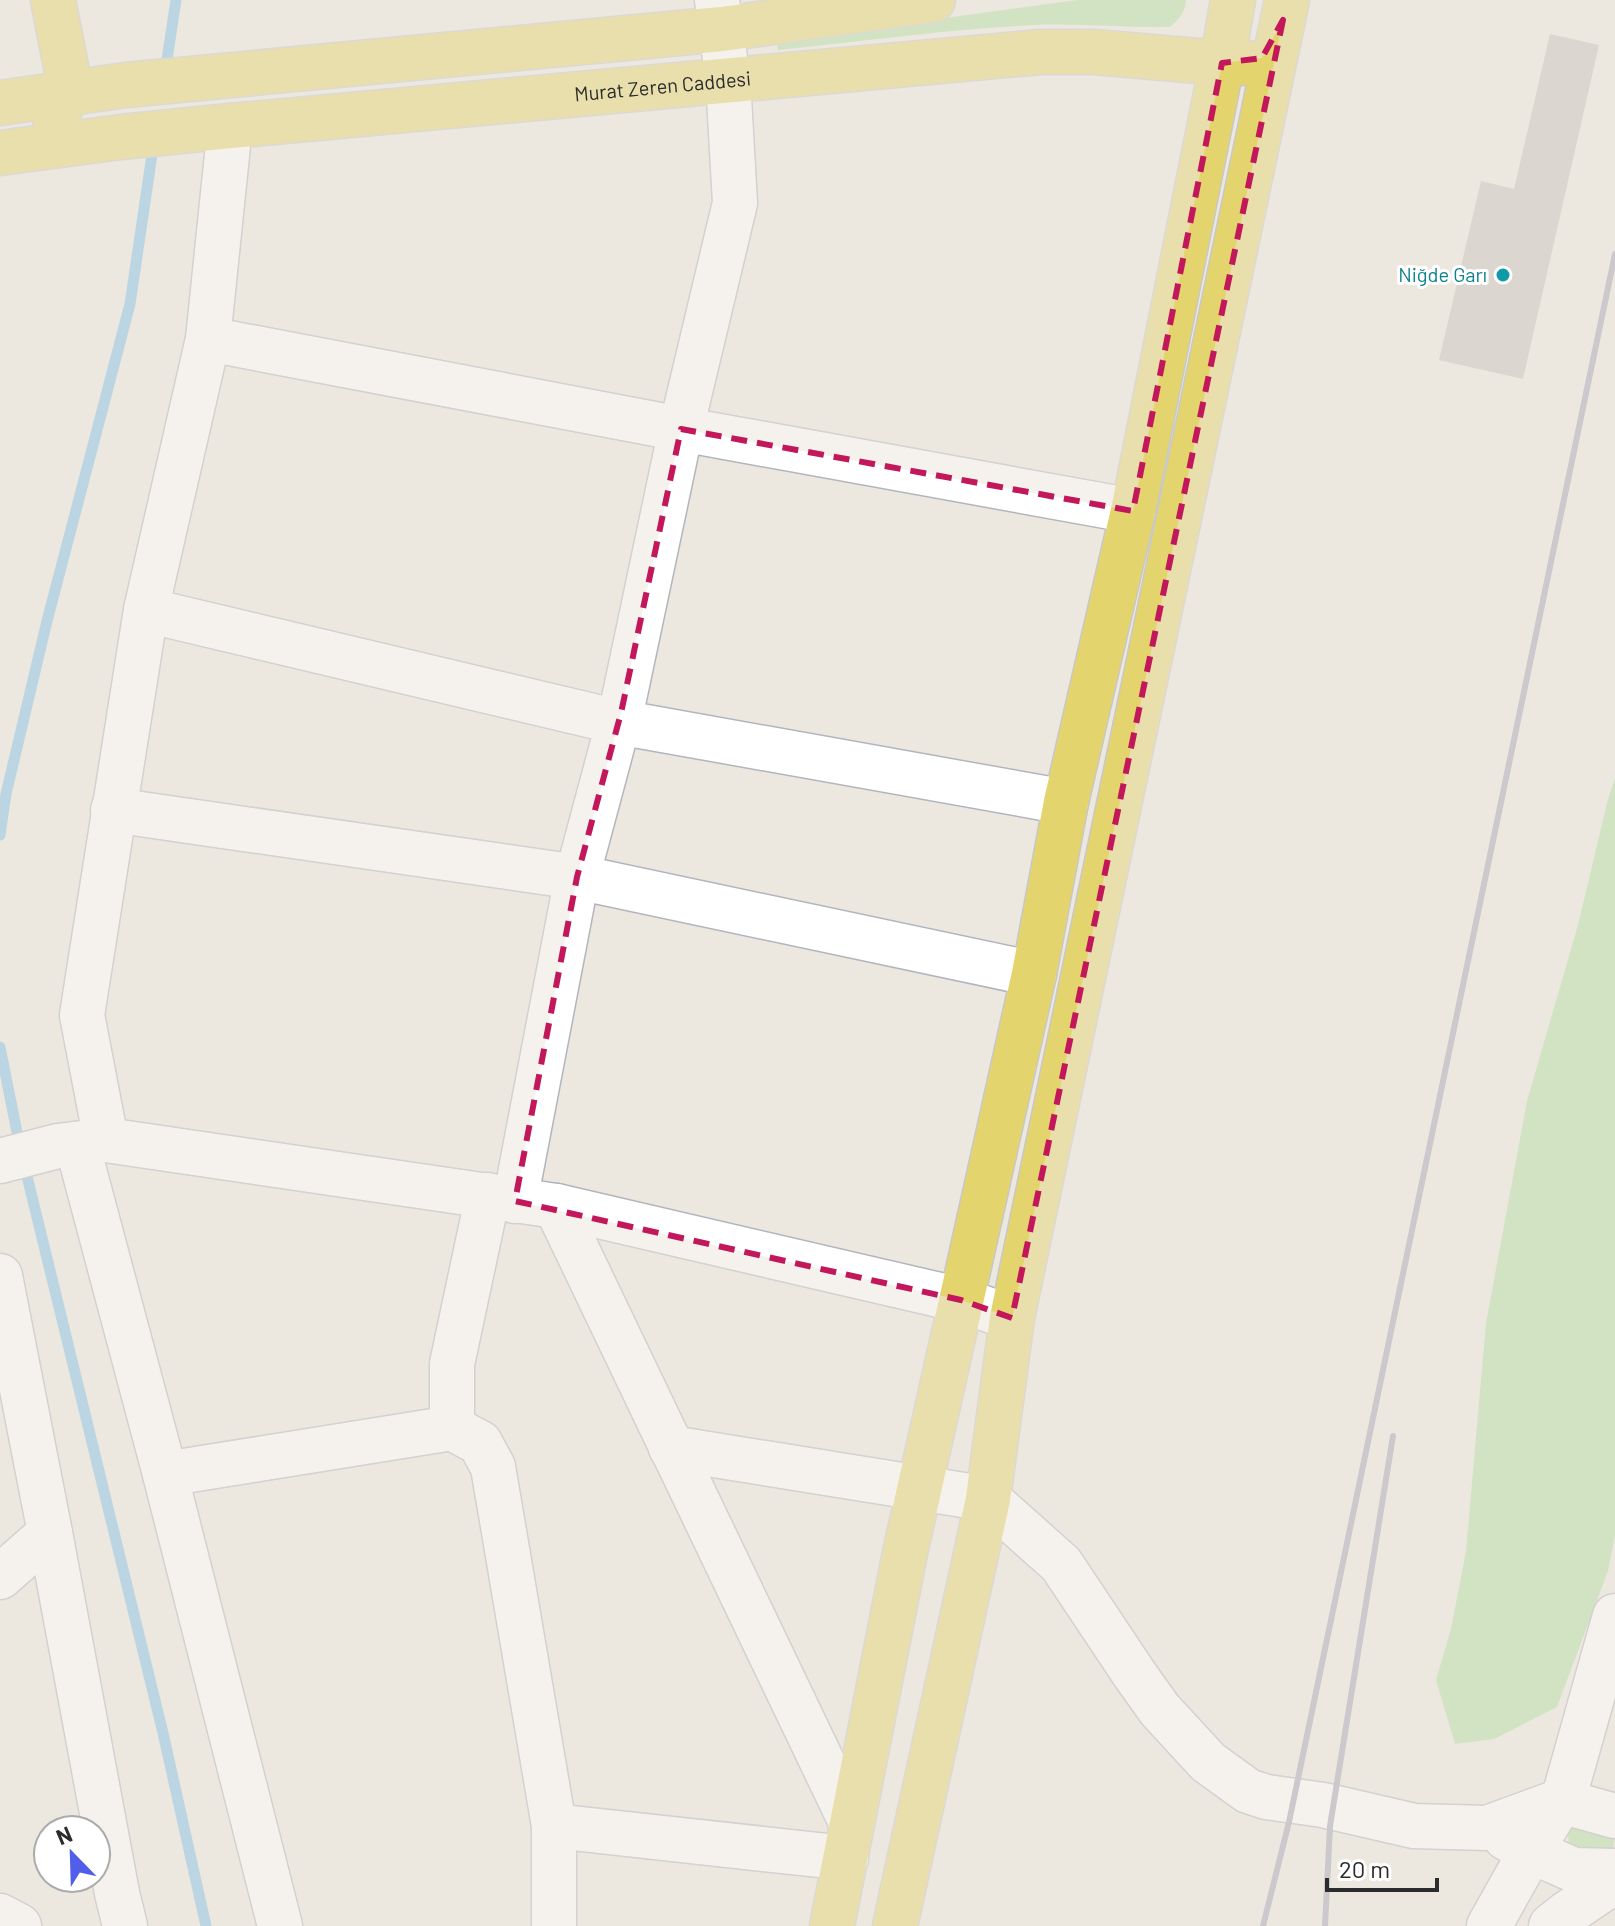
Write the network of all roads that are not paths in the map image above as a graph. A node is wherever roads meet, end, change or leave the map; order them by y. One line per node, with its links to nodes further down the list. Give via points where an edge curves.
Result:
1 (53, 0): 8 (main road)
2 (933, 0): 5 (main road)
3 (1233, 0): 6 (main road)
4 (1283, 7): 6 (main road, Murat Zeren Caddesi, via 1270,51 1248,63); 27 (main road)
5 (719, 15): 7 (street); 8 (main road)
6 (1222, 63): 7 (main road, Murat Zeren Caddesi, via 1040,52); 15 (main road)
7 (728, 80): 11 (main road, Murat Zeren Caddesi); 14 (street, via 735,203)
8 (71, 92): 9 (main road); 12 (main road)
9 (0, 103)
10 (0, 110): 12 (main road)
11 (213, 128): 12 (main road, Murat Zeren Caddesi); 13 (street)
12 (15, 151)
13 (208, 339): 14 (street); 16 (street)
14 (681, 429): 15 (street); 17 (street)
15 (1133, 511): 18 (main road)
16 (146, 610): 17 (street); 19 (street)
17 (618, 722): 18 (street); 20 (street)
18 (1066, 802): 21 (main road)
19 (113, 810): 20 (street); 22 (street, via 82,1015)
20 (577, 877): 21 (street); 24 (street)
21 (1034, 974): 26 (main road)
22 (80, 1143): 23 (street); 24 (street); 30 (street)
23 (3, 1161)
24 (520, 1201): 26 (street); 28 (street, via 452,1364); 29 (street)
25 (0, 1276): 33 (street)
26 (961, 1300): 27 (street); 31 (main road)
27 (1012, 1318): 32 (main road)
28 (452, 1428): 30 (street); 38 (street, via 480,1443 493,1467)
29 (671, 1448): 31 (street); 40 (street)
30 (165, 1474): 47 (street)
31 (919, 1488): 32 (street); 40 (main road)
32 (988, 1499): 39 (street, via 1061,1564 1160,1710 1208,1762 1248,1791 1414,1826); 50 (main road)
33 (50, 1533): 34 (street); 46 (street)
34 (0, 1577)
35 (1615, 1616): 36 (street)
36 (1561, 1801): 37 (street); 39 (street); 41 (street)
37 (1615, 1816)
38 (554, 1826): 40 (street); 48 (street)
39 (1487, 1828): 41 (street)
40 (849, 1841): 49 (main road)
41 (1531, 1851): 42 (street, via 1574,1870); 51 (street)
42 (1615, 1871)
43 (1615, 1881): 52 (street)
44 (0, 1916): 45 (street)
45 (19, 1926)
46 (125, 1926)
47 (280, 1926)
48 (554, 1926)
49 (832, 1926)
50 (895, 1926)
51 (1489, 1926)
52 (1551, 1926)

